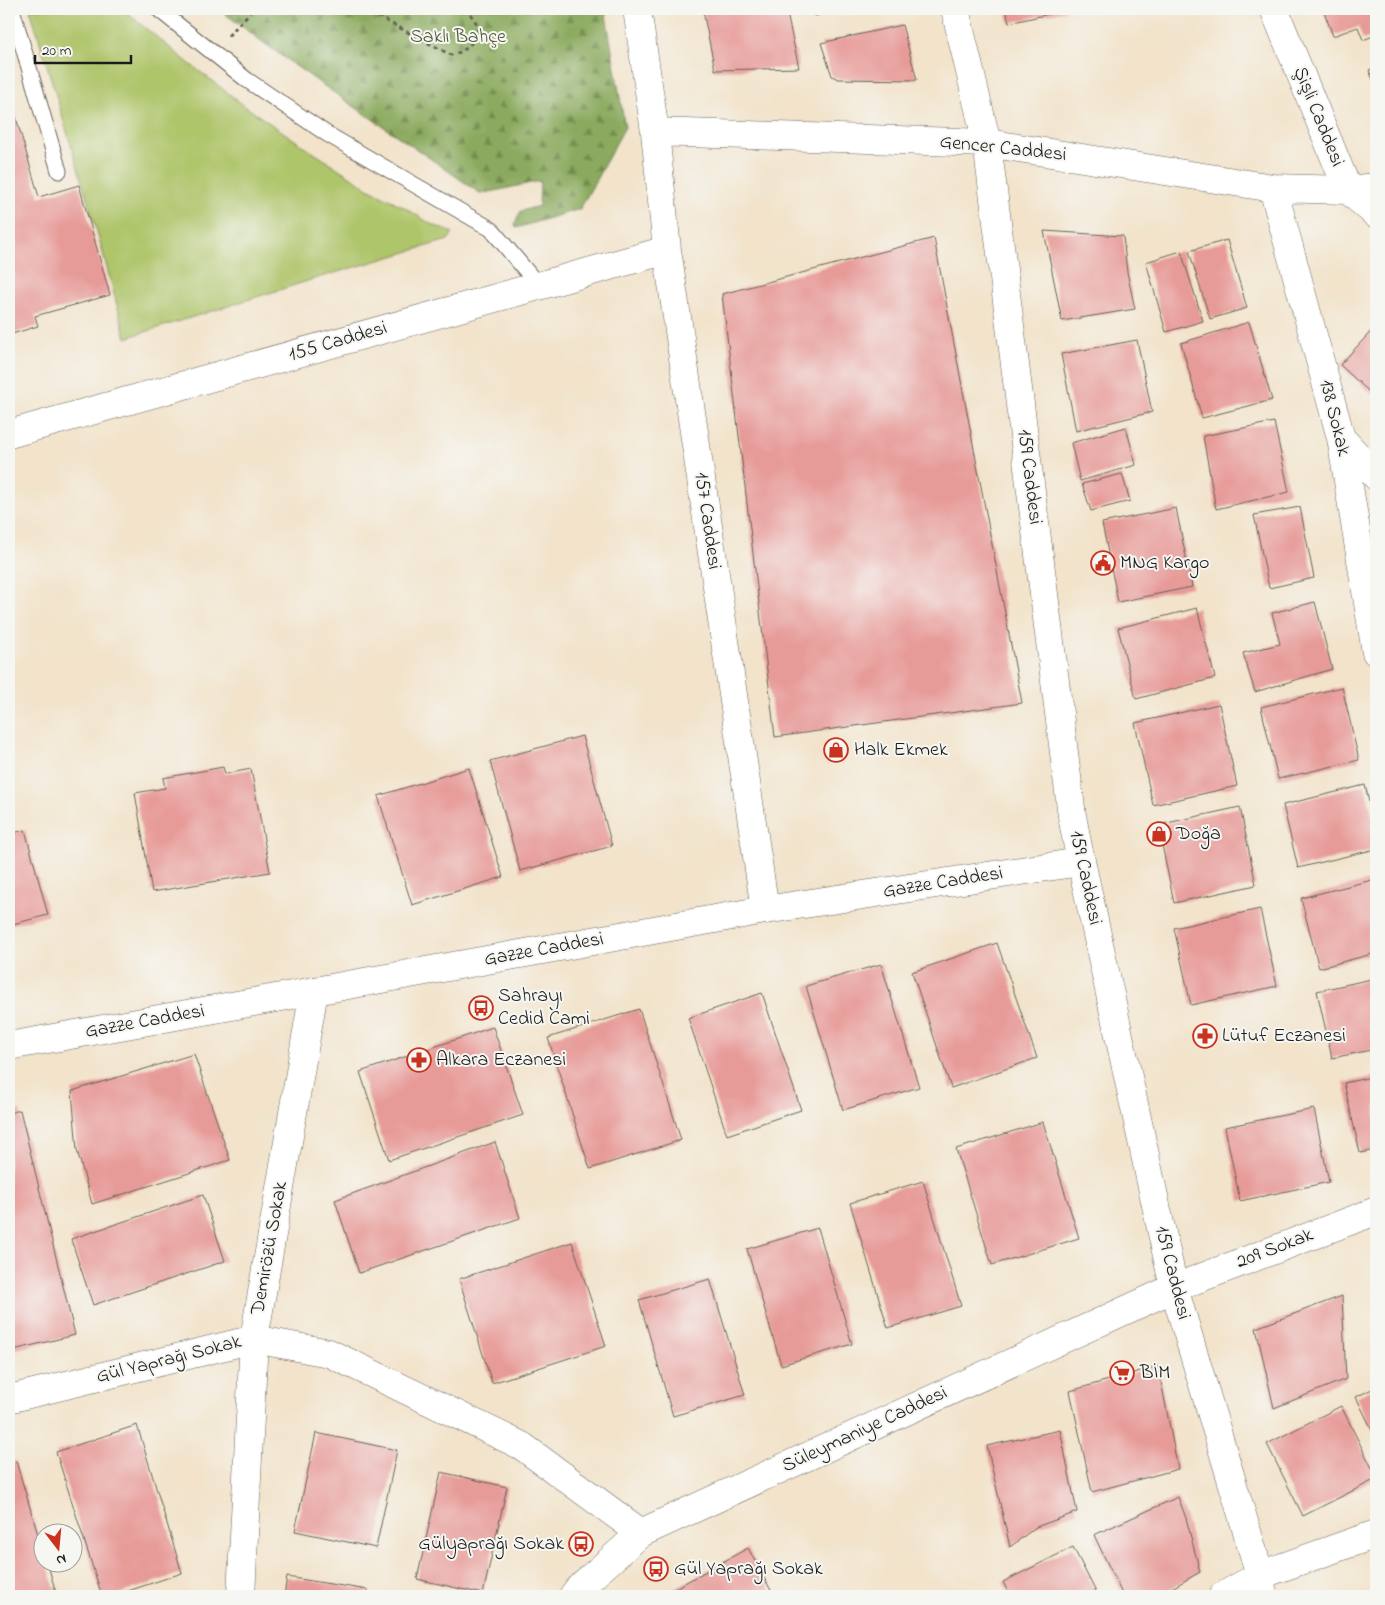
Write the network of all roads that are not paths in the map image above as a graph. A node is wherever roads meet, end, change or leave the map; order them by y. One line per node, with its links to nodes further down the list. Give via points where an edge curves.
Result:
1 (12, 9): 8 (lane)
2 (158, 9): 14 (lane, via 247,80 327,134 491,229)
3 (637, 9): 6 (street, 157 Caddesi)
4 (955, 9): 7 (street, 159 Caddesi)
5 (1274, 9): 11 (street, Şişli Caddesi)
6 (655, 132): 7 (street, Gencer Caddesi); 13 (street, 157 Caddesi)
7 (987, 143): 10 (street, Gencer Caddesi); 19 (street, 159 Caddesi)
8 (59, 171)
9 (1376, 187): 11 (street, Gencer Caddesi)
10 (1273, 188): 11 (street, Gencer Caddesi); 16 (street, 138 Sokak)
11 (1348, 190): 12 (street, Şişli Caddesi)
12 (1376, 214)
13 (667, 250): 14 (street, 155 Caddesi); 20 (street, 157 Caddesi)
14 (540, 286): 15 (street, 155 Caddesi)
15 (9, 434)
16 (1341, 438): 17 (street); 18 (street, 138 Sokak)
17 (1376, 476)
18 (1376, 652)
19 (1080, 862): 20 (street, Gazze Caddesi); 24 (street, 159 Caddesi)
20 (765, 910): 21 (street, Gazze Caddesi)
21 (314, 991): 22 (street, Gazze Caddesi); 25 (street, Demirözü Sokak)
22 (9, 1046)
23 (1376, 1211): 24 (street, 209 Sokak)
24 (1174, 1288): 27 (street, Süleymaniye Caddesi); 29 (street, 159 Caddesi)
25 (254, 1339): 26 (street, Gül Yaprağı Sokak); 27 (street, Gül Yaprağı Sokak, via 329,1353 522,1446); 30 (street, Demirözü Sokak)
26 (9, 1399)
27 (641, 1533): 31 (street, Süleymaniye Caddesi)
28 (1376, 1534): 29 (street)
29 (1262, 1586): 32 (street)
30 (241, 1596)
31 (573, 1596)
32 (1223, 1596)

